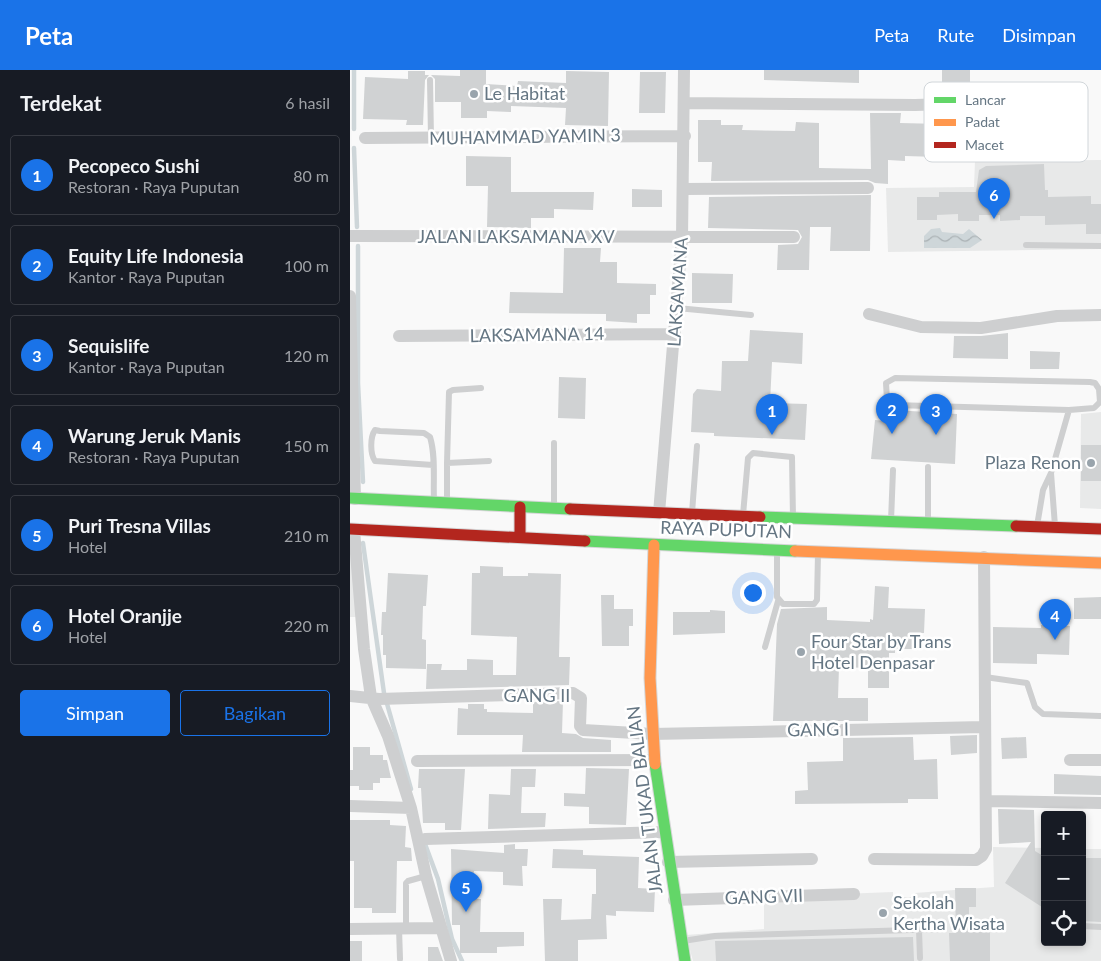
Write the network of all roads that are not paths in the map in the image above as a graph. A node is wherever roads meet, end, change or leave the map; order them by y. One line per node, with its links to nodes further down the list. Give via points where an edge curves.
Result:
1 (684, 70): 3 (street, LAKSAMANA)
2 (430, 80): 7 (lane)
3 (684, 103): 4 (street); 5 (street, LAKSAMANA)
4 (924, 105)
5 (685, 136): 7 (street, MUHAMMAD YAMIN 3); 9 (street, LAKSAMANA)
6 (365, 138): 7 (street, MUHAMMAD YAMIN 3)
7 (431, 138)
8 (868, 188): 9 (street)
9 (683, 189): 12 (street, LAKSAMANA)
10 (350, 236): 12 (street, JALAN LAKSAMANA XV)
11 (794, 237): 12 (street, JALAN LAKSAMANA XV)
12 (682, 238): 16 (street, LAKSAMANA)
13 (1026, 245): 14 (lane)
14 (1101, 246)
15 (350, 296): 22 (street)
16 (677, 308): 17 (lane); 20 (street, LAKSAMANA)
17 (751, 314)
18 (869, 314): 19 (street, via 921,327 981,328 1057,316)
19 (1101, 315)
20 (675, 334): 21 (street, LAKSAMANA 14); 38 (street, LAKSAMANA)
21 (399, 336)
22 (350, 353): 33 (street)
23 (481, 388): 28 (lane, via 449,392)
24 (1069, 410): 24 (lane, via 894,405 887,400 886,383 895,378 1095,383 1099,389 1098,405); 32 (lane)
25 (554, 443): 37 (lane)
26 (697, 446): 39 (lane)
27 (489, 460): 28 (lane)
28 (447, 463): 35 (lane)
29 (433, 465): 29 (lane, via 375,460 372,455 375,430 430,437); 34 (lane)
30 (928, 467): 43 (lane)
31 (894, 470): 42 (lane)
32 (1051, 473): 44 (lane, via 1040,500); 45 (lane)
33 (353, 499): 34 (main road, RAYA PUPUTAN)
34 (434, 502): 35 (main road, RAYA PUPUTAN)
35 (447, 503): 36 (main road, RAYA PUPUTAN)
36 (520, 507): 37 (main road, RAYA PUPUTAN); 48 (main road)
37 (554, 508): 38 (main road, RAYA PUPUTAN)
38 (660, 513): 39 (main road, RAYA PUPUTAN)
39 (692, 514): 40 (main road, RAYA PUPUTAN)
40 (743, 516): 41 (main road, RAYA PUPUTAN); 41 (lane, via 748,458 753,453 792,457)
41 (793, 518): 42 (main road, RAYA PUPUTAN)
42 (891, 522): 43 (main road, RAYA PUPUTAN)
43 (928, 524): 44 (main road, RAYA PUPUTAN)
44 (1037, 527): 45 (main road, RAYA PUPUTAN)
45 (1055, 528): 46 (main road, RAYA PUPUTAN)
46 (1101, 529)
47 (352, 530): 48 (main road, RAYA PUPUTAN); 58 (street, via 364,649)
48 (520, 537): 49 (main road, RAYA PUPUTAN)
49 (654, 545): 50 (main road, RAYA PUPUTAN); 61 (main road, JALAN TUKAD BALIAN, via 650,620)
50 (777, 550): 51 (main road, RAYA PUPUTAN); 54 (lane)
51 (818, 552): 52 (main road, RAYA PUPUTAN); 54 (lane, via 817,600 814,604 783,604)
52 (984, 557): 53 (main road, RAYA PUPUTAN); 56 (street)
53 (1101, 563)
54 (778, 601): 55 (lane)
55 (765, 647)
56 (985, 677): 59 (lane, via 1027,683 1035,707 1043,714); 60 (street)
57 (350, 696): 58 (street)
58 (382, 698): 61 (street, GANG II, via 573,694 581,698 580,726 583,730); 69 (street, via 388,736)
59 (1100, 716)
60 (984, 727): 61 (street, GANG I); 66 (street)
61 (652, 734): 62 (main road, JALAN TUKAD BALIAN)
62 (654, 760): 65 (street); 70 (main road, JALAN TUKAD BALIAN)
63 (1070, 760): 64 (street)
64 (1101, 760)
65 (417, 761)
66 (986, 801): 67 (street); 73 (street, via 986,849 976,860)
67 (1101, 804)
68 (350, 806): 69 (street)
69 (411, 808): 75 (street)
70 (665, 832): 71 (street); 74 (main road, JALAN TUKAD BALIAN)
71 (425, 838)
72 (812, 859): 74 (street)
73 (874, 859)
74 (668, 862): 77 (main road, JALAN TUKAD BALIAN)
75 (426, 876): 81 (lane, via 406,883); 82 (street)
76 (854, 894): 77 (street, GANG VII)
77 (674, 900): 85 (main road, JALAN TUKAD BALIAN)
78 (1086, 926): 79 (lane)
79 (1101, 927)
80 (350, 928): 81 (street)
81 (403, 928): 82 (street); 87 (lane)
82 (441, 928): 88 (street)
83 (919, 930): 84 (lane); 85 (lane, via 715,936); 86 (lane)
84 (944, 930)
85 (682, 941): 89 (main road, JALAN TUKAD BALIAN)
86 (920, 958)
87 (400, 959)
88 (451, 961)
89 (686, 961)

